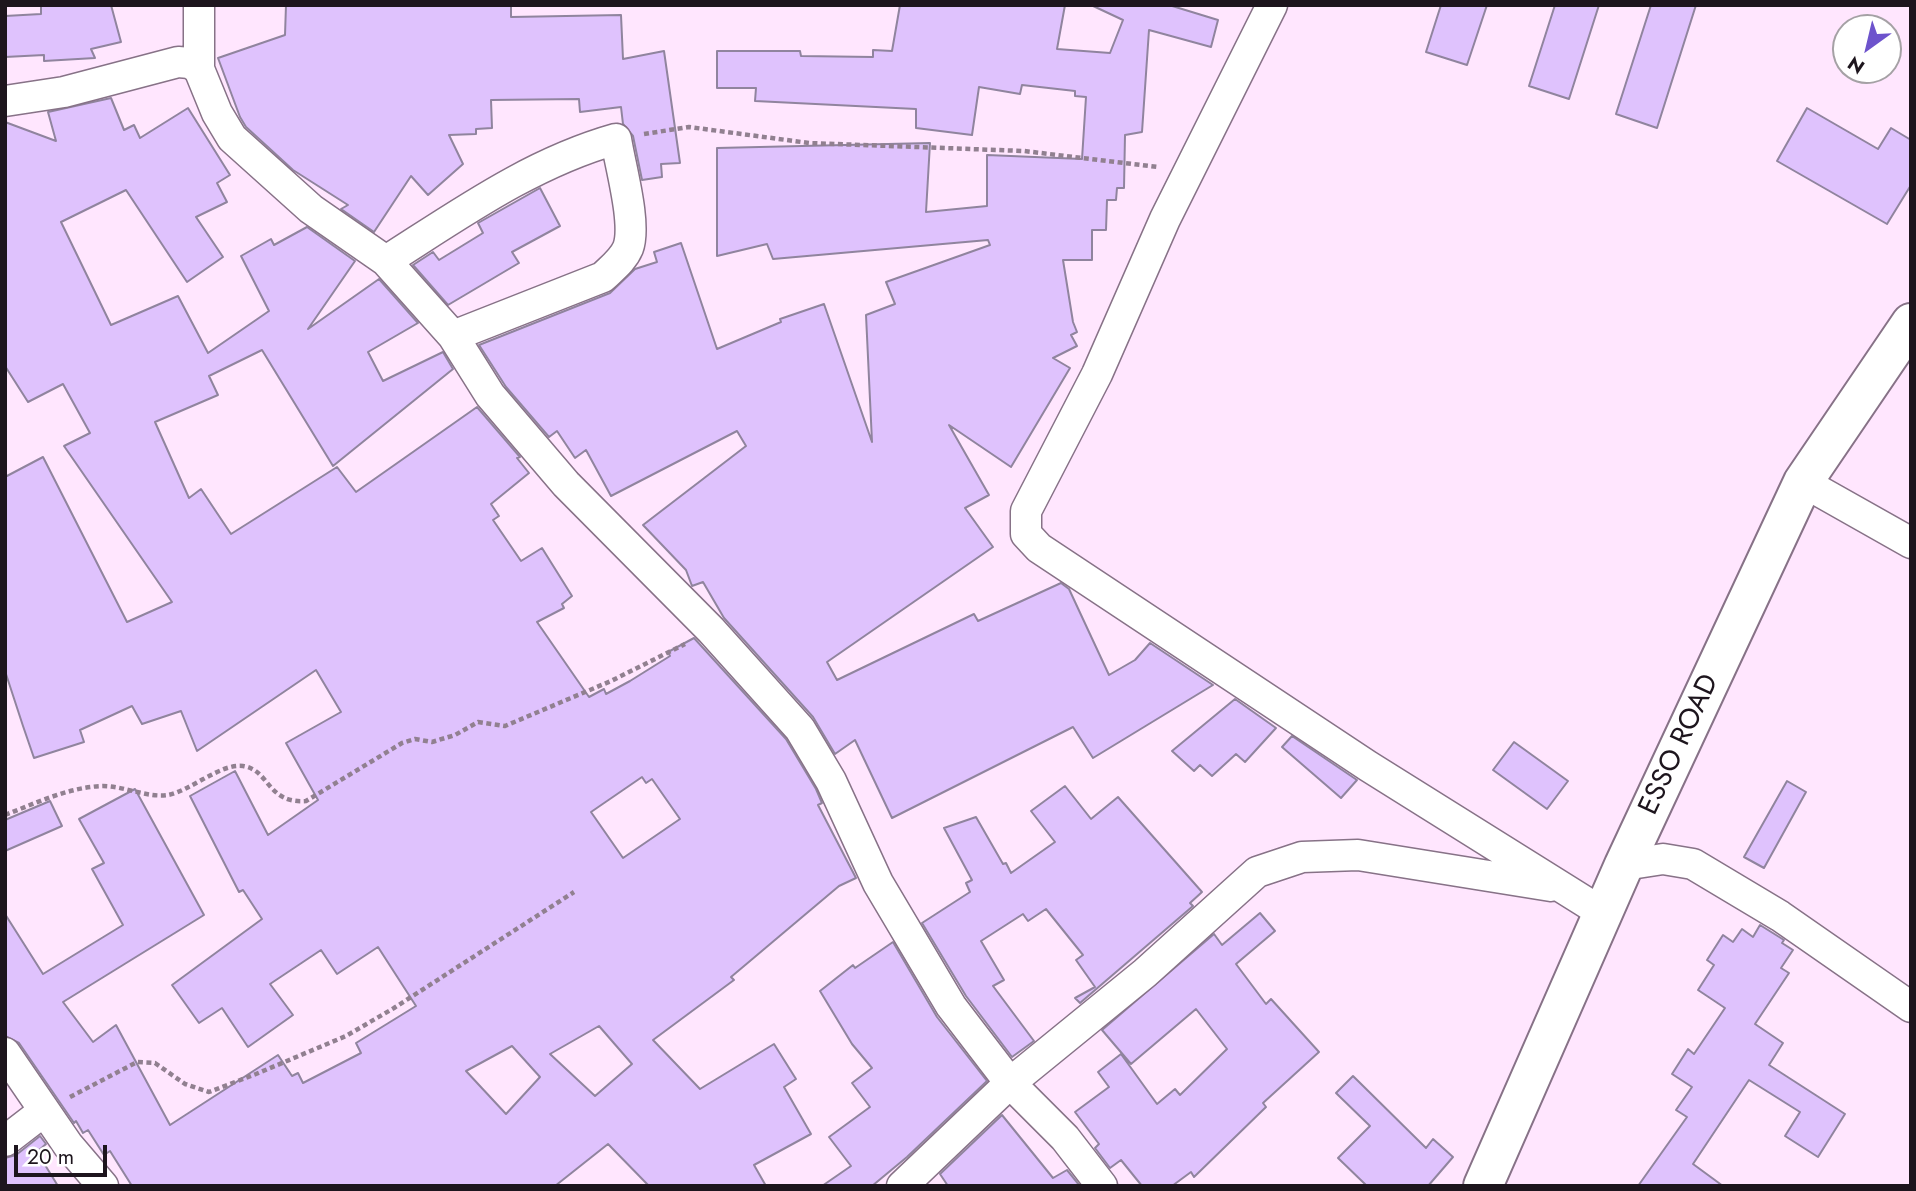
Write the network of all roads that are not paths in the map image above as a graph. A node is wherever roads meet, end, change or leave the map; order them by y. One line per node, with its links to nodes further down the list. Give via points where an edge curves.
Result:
1 (199, 5): 3 (street)
2 (1272, 5): 11 (street, via 1189,171 1097,374 1026,512 1026,534 1040,548 1368,766)
3 (199, 69): 4 (street, via 178,62 64,92); 5 (street, via 232,138 311,209)
4 (5, 101)
5 (386, 261): 7 (street); 7 (street, via 501,188 574,151 616,139 630,228 628,247 620,261 603,276)
6 (1911, 323): 8 (street, ESSO ROAD)
7 (453, 336): 15 (street, via 490,396 542,457 711,630 800,729 915,947 951,1006)
8 (1803, 482): 9 (street); 10 (street, ESSO ROAD)
9 (1911, 543)
10 (1624, 866): 12 (street, ESSO ROAD); 13 (street, via 1663,859 1693,864 1780,916)
11 (1563, 888): 12 (street); 15 (street, via 1358,855 1302,857 1257,872 1145,973)
12 (1603, 912): 21 (street, ESSO ROAD)
13 (1911, 1007)
14 (5, 1053): 16 (street)
15 (1010, 1083): 19 (street); 20 (street, via 1065,1138)
16 (44, 1111): 17 (street); 18 (street)
17 (5, 1141)
18 (103, 1186)
19 (902, 1186)
20 (1102, 1186)
21 (1483, 1186)

